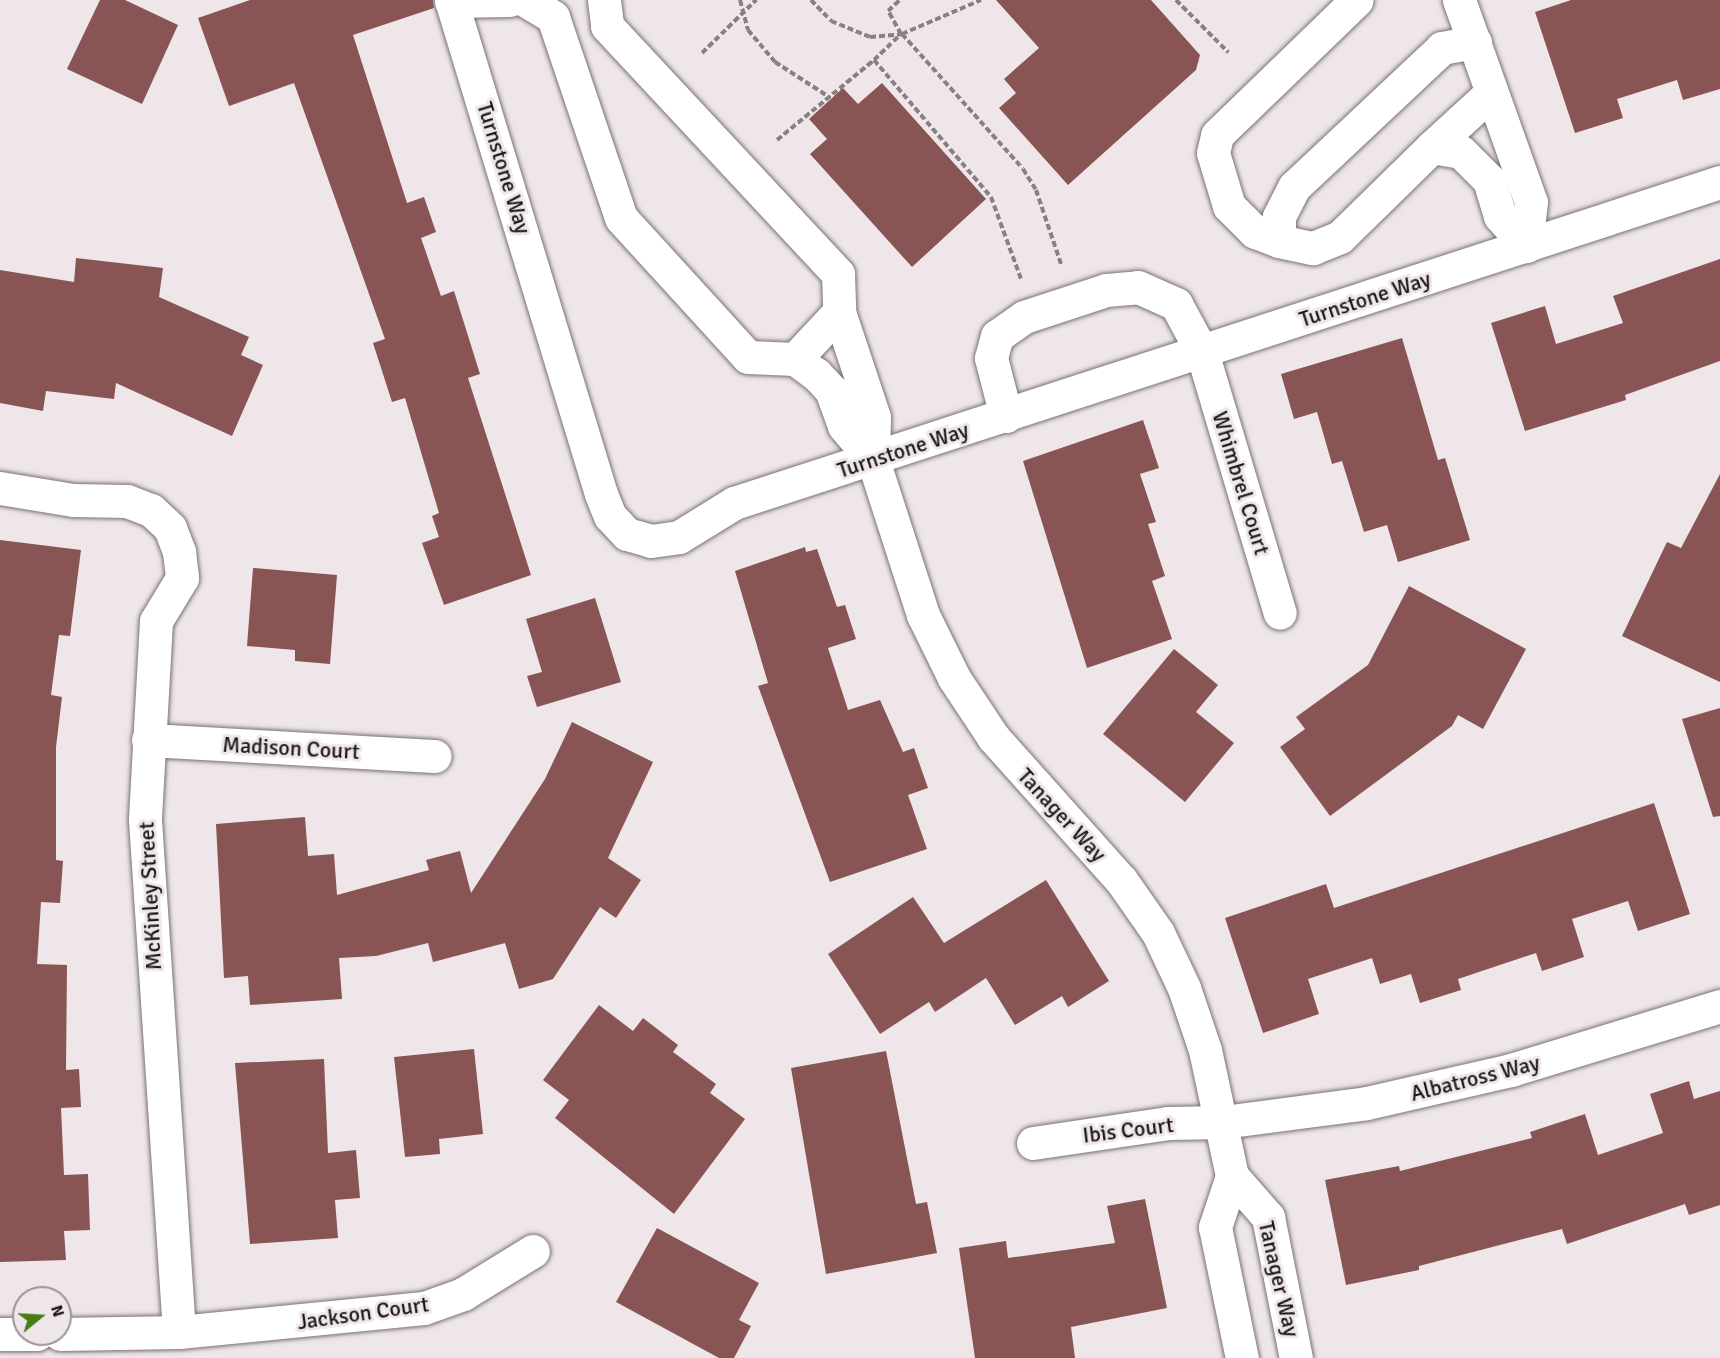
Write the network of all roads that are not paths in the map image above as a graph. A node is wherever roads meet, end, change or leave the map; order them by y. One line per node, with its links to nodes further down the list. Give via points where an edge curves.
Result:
1 (452, 0): 2 (street); 18 (street, Turnstone Way, via 610,516 627,534 651,541 679,537 734,503)
2 (510, 0)
3 (525, 0): 7 (street, via 553,17)
4 (1358, 0): 12 (street, via 1217,135 1213,153 1229,206 1255,232)
5 (1459, 0): 8 (street)
6 (605, 13): 7 (street); 14 (street, via 838,274)
7 (564, 41): 16 (street, via 621,218 748,357)
8 (1475, 42): 9 (street); 12 (street, via 1442,48 1294,187 1279,217)
9 (1492, 92): 10 (street); 13 (street, via 1531,202)
10 (1432, 147): 12 (street, via 1340,237 1313,248); 13 (street, via 1461,152 1489,180 1500,216)
11 (1720, 182): 13 (street, Turnstone Way)
12 (1279, 241)
13 (1526, 246): 15 (street, Turnstone Way)
14 (839, 312): 16 (street); 18 (street, via 874,417)
15 (1202, 352): 17 (street, Turnstone Way); 17 (street, Whimbrel Court, via 1176,304 1138,287 1106,290 1024,317 997,336 991,358); 20 (street, Whimbrel Court)
16 (795, 359): 18 (street, via 831,390 844,426)
17 (1006, 417): 18 (street, Turnstone Way)
18 (873, 460): 24 (street, Tanager Way, via 923,615 954,678 993,737 1121,880 1158,933 1184,988)
19 (0, 488): 21 (street, McKinley Street, via 73,500 128,501 152,510 170,528 182,578 156,621)
20 (1280, 613)
21 (148, 740): 22 (street, Madison Court); 28 (street, McKinley Street, via 149,906)
22 (435, 756)
23 (1720, 1006): 24 (street, Albatross Way, via 1449,1086 1367,1103)
24 (1223, 1122): 25 (street, Ibis Court, via 1168,1123); 26 (street, Tanager Way)
25 (1033, 1143)
26 (1232, 1176): 30 (street, Tanager Way, via 1215,1227); 31 (street, Tanager Way, via 1268,1217)
27 (533, 1251): 28 (street, Jackson Court, via 463,1294 424,1308)
28 (179, 1332): 29 (street)
29 (72, 1334)
30 (1242, 1358)
31 (1296, 1358)

